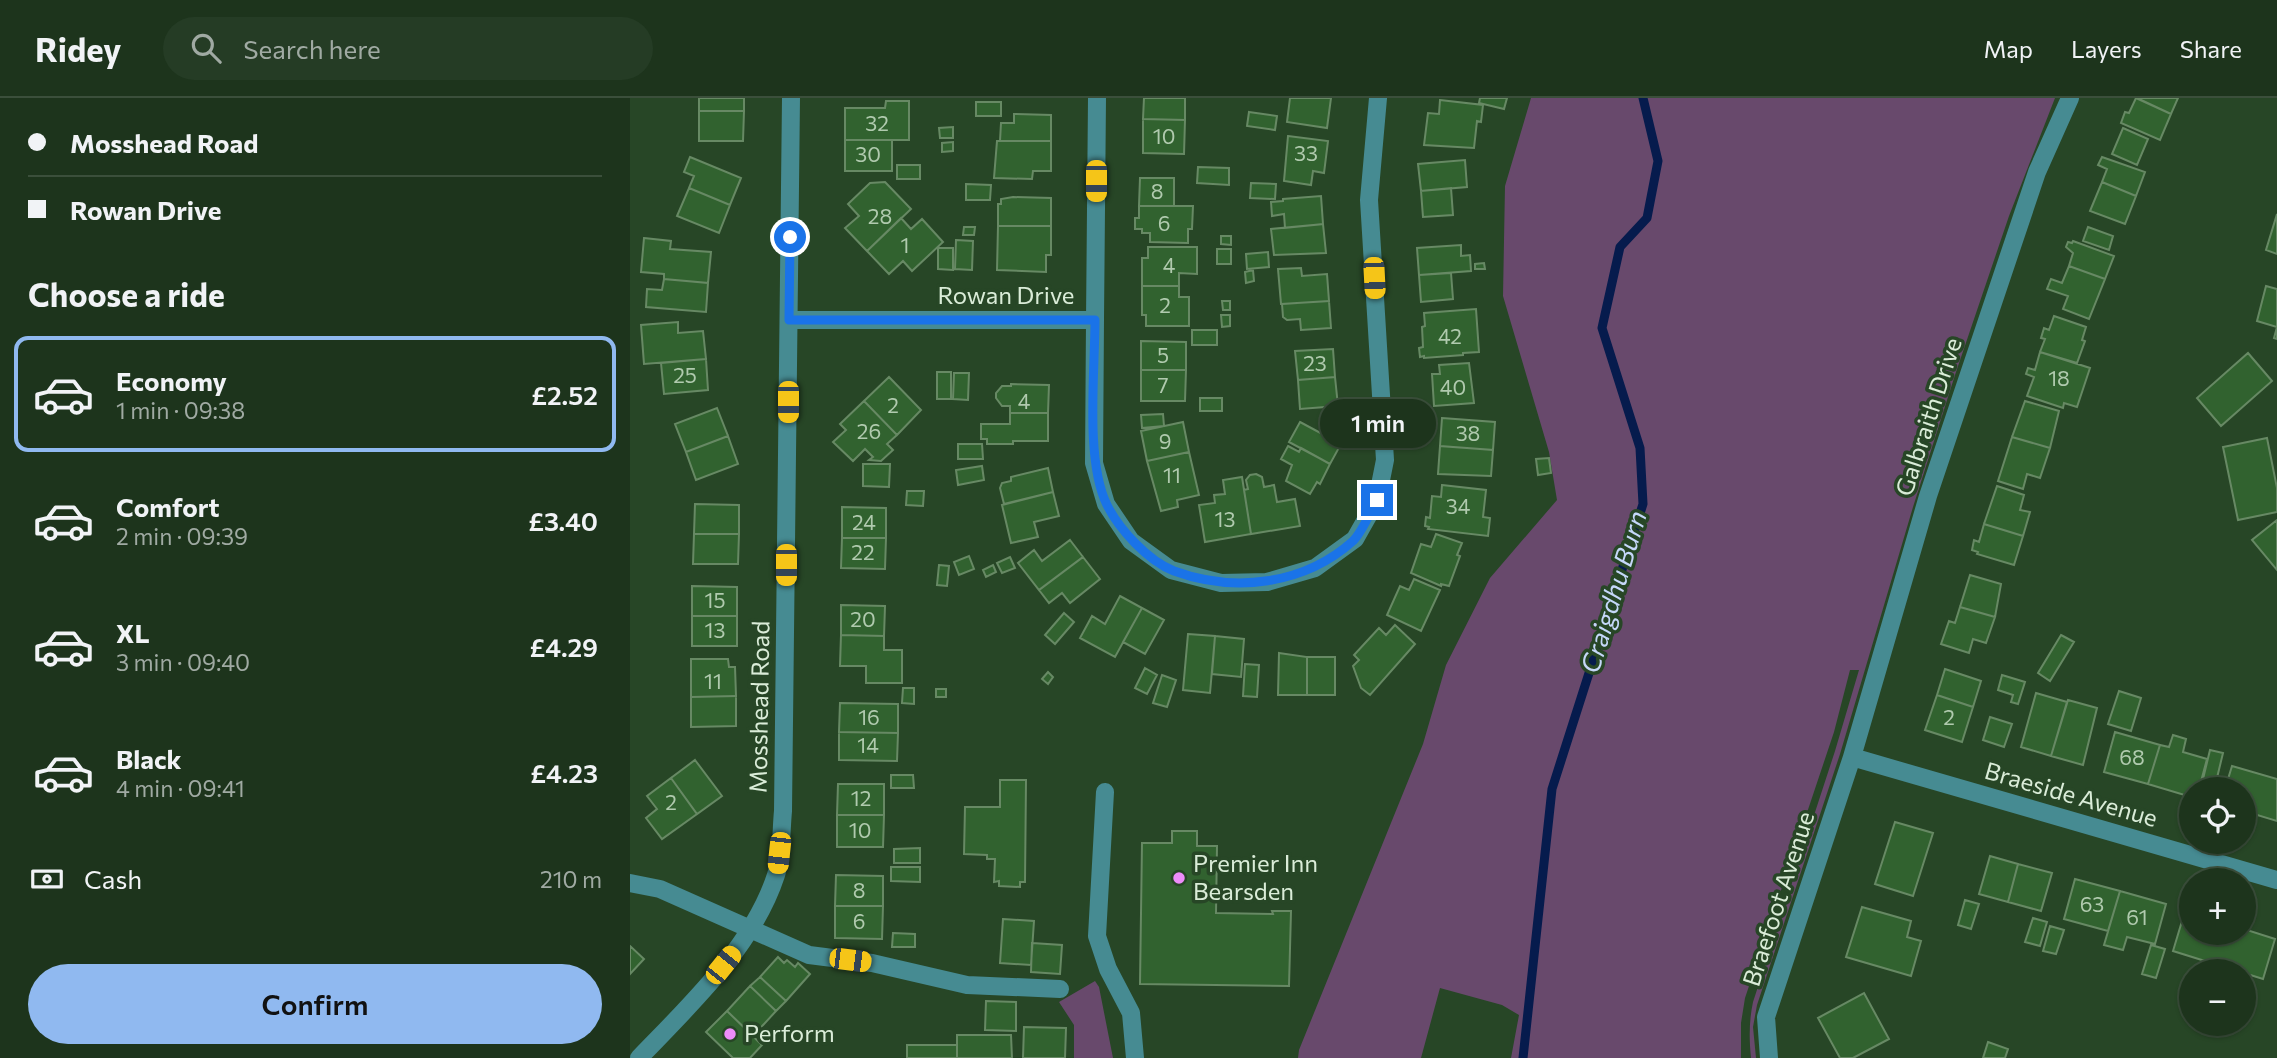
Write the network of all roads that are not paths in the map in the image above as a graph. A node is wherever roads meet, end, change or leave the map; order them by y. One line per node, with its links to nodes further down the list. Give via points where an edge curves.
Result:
1 (791, 98): 5 (street, Mosshead Road)
2 (1097, 98): 6 (street)
3 (1378, 98): 6 (street, Rowan Drive, via 1369,200 1385,460 1377,500 1355,540 1315,568 1267,582 1221,583 1171,570 1130,541 1106,504 1094,463)
4 (2070, 98): 7 (street, Galbraith Drive, via 2037,173 1928,496)
5 (789, 320): 6 (street, Rowan Drive); 11 (street, Mosshead Road, via 783,811 776,874)
6 (1095, 320)
7 (1852, 757): 9 (street, Braeside Avenue); 15 (street, Braefoot Avenue, via 1766,1017)
8 (1105, 792): 14 (street, via 1097,936 1131,1013)
9 (2277, 880)
10 (630, 883): 11 (street, via 660,889)
11 (750, 931): 12 (street, via 808,955 872,963 967,985); 13 (street, Mosshead Road, via 696,999)
12 (1060, 989)
13 (639, 1058)
14 (1135, 1058)
15 (1769, 1058)

